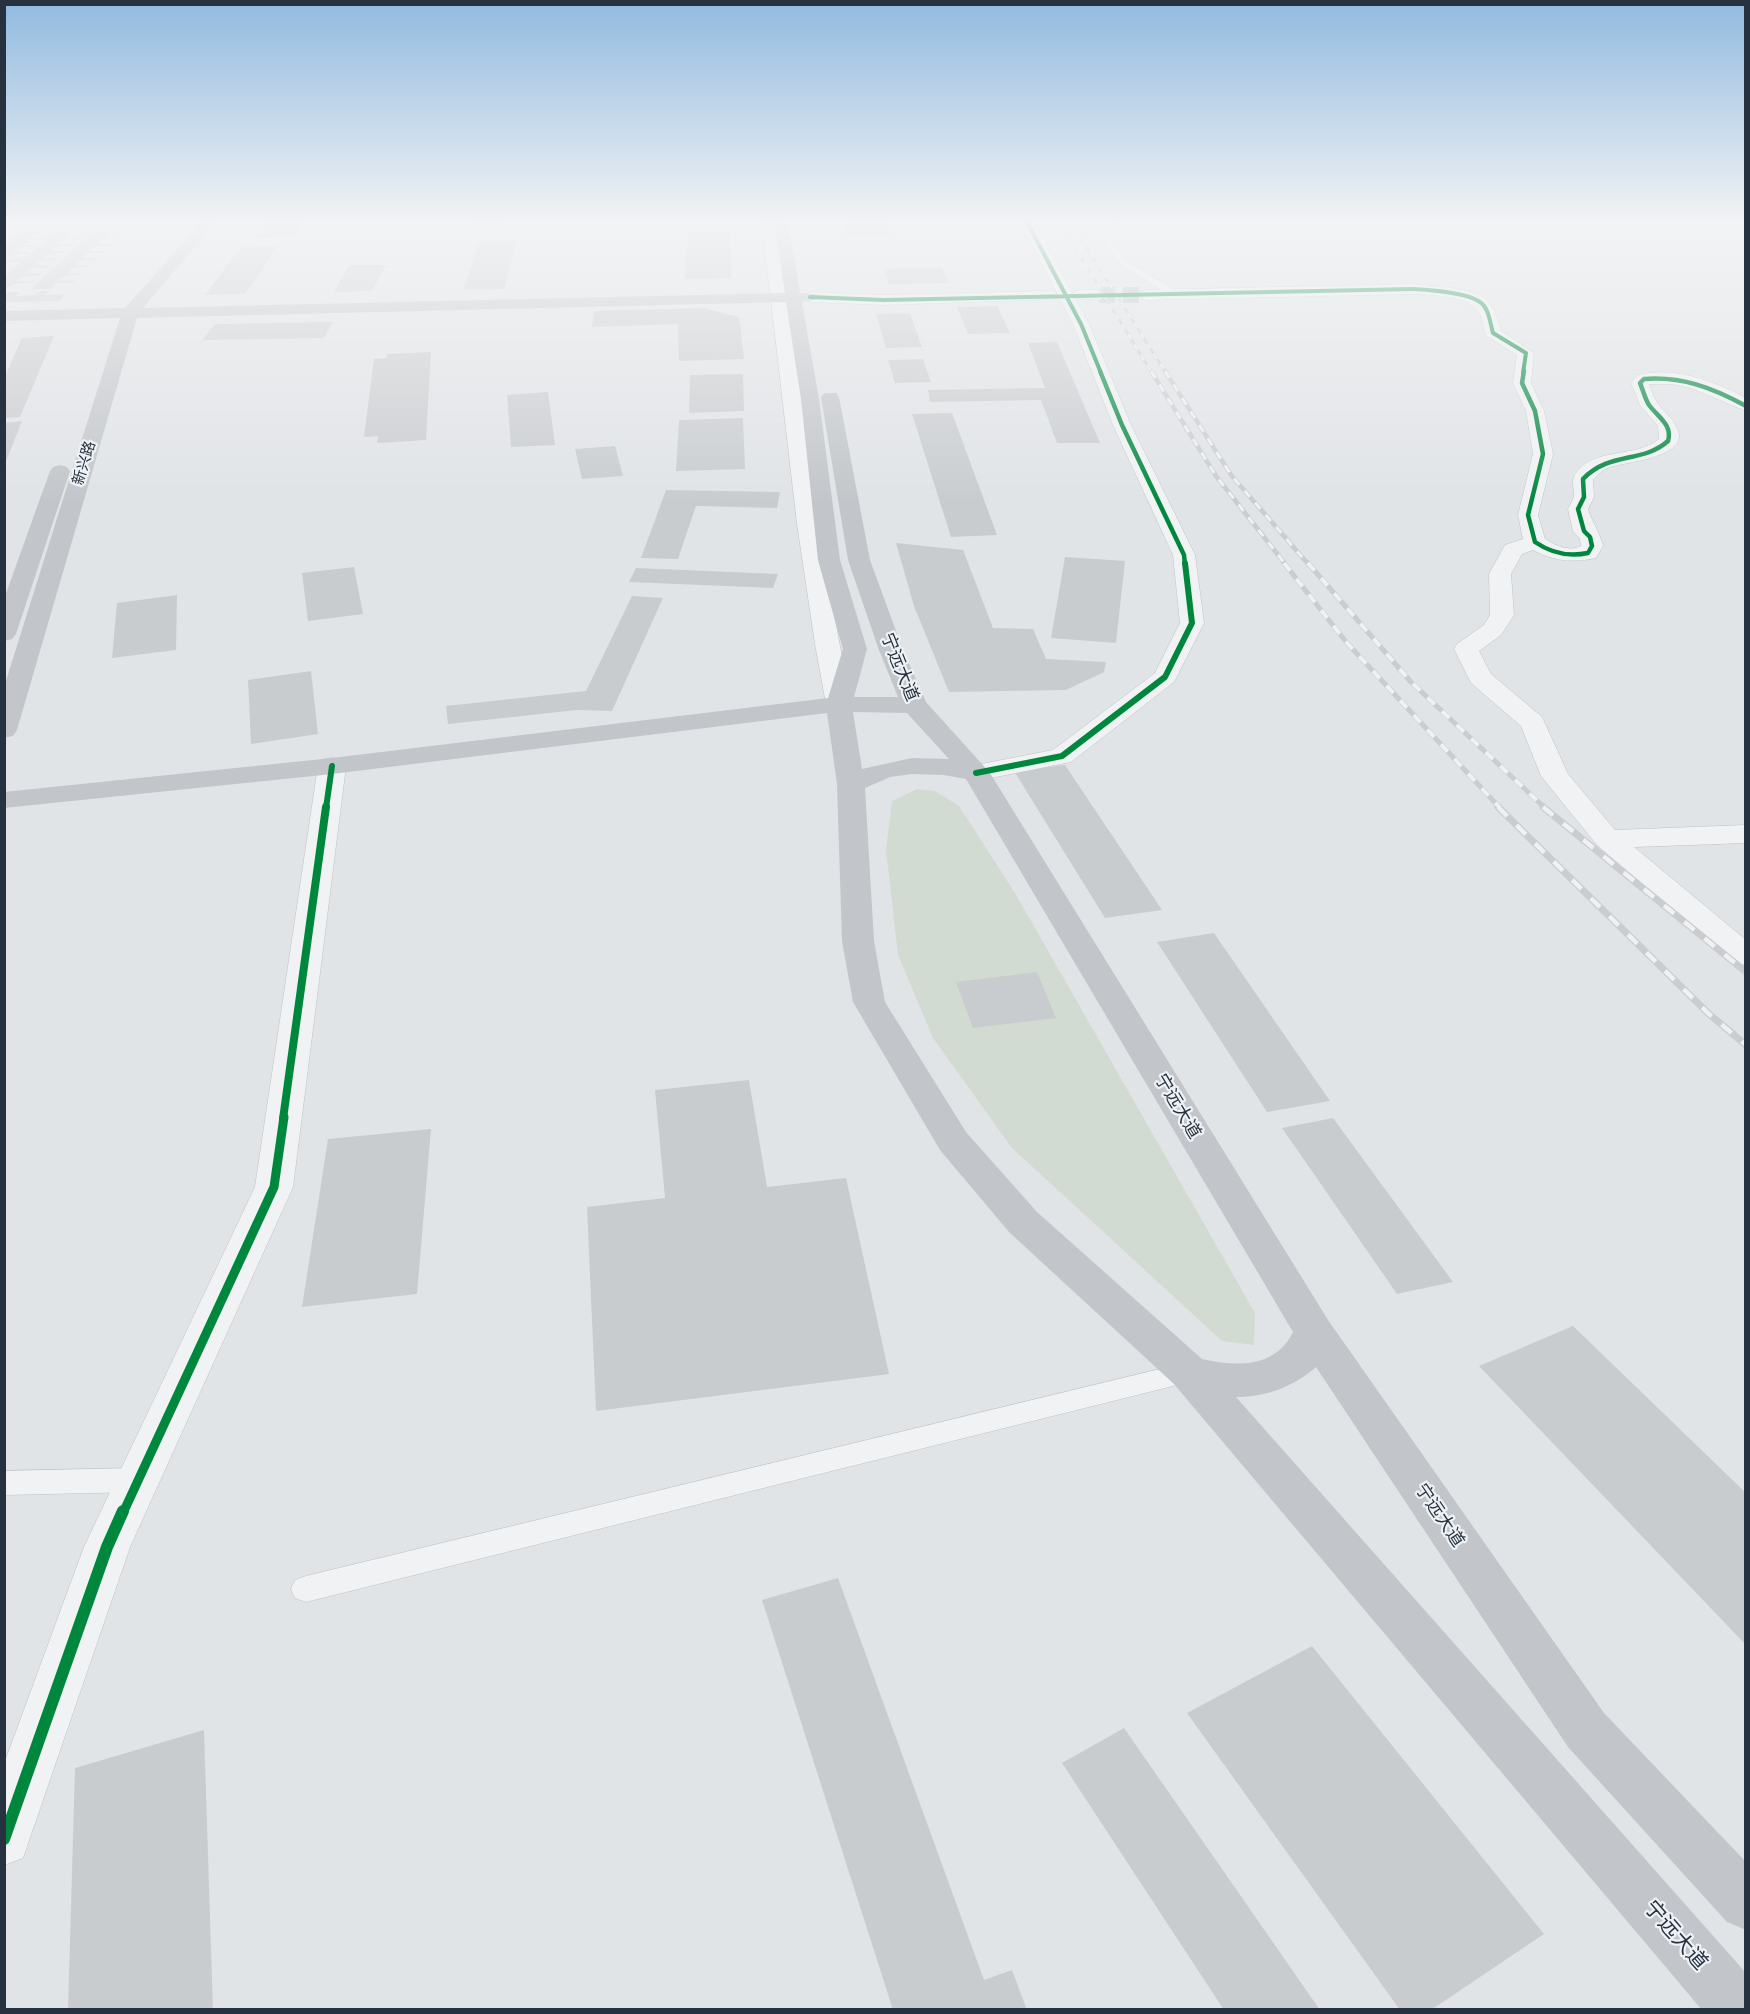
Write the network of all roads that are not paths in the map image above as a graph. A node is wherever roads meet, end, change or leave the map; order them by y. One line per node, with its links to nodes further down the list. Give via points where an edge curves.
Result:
1 (121, 316): 8 (main road, 新兴路)
2 (121, 316): 15 (main road, 新兴路)
3 (795, 316): 13 (street, 宁远大道, via 814,575)
4 (797, 316): 13 (main road, 宁远大道, via 829,560 855,649)
5 (802, 316): 14 (main road, 宁远大道, via 825,369 859,560)
6 (1077, 316): 17 (street, via 1122,425 1184,555 1192,623 1165,677 1062,756)
7 (1489, 316): 11 (street, via 1493,333 1526,353 1522,383 1535,411 1543,454 1528,515)
8 (91, 380)
9 (1746, 406): 11 (street, via 1688,381 1644,379 1640,383 1648,404 1666,423 1669,442 1654,451 1601,464 1583,479 1584,497 1578,509 1593,546 1588,553 1576,556 1556,552)
10 (64, 457): 12 (main road, 新兴路)
11 (1534, 542): 21 (street, via 1513,550 1500,574 1502,615 1493,630 1466,649 1480,678 1533,723 1555,776)
12 (4, 634)
13 (839, 704): 14 (main road); 16 (main road); 18 (main road, 宁远大道)
14 (914, 705): 17 (main road, 宁远大道)
15 (4, 730)
16 (332, 766): 19 (main road); 25 (street, via 274,1187)
17 (976, 773): 18 (main road, via 951,766 896,766); 23 (main road, 宁远大道)
18 (851, 784): 24 (main road, 宁远大道, via 858,941 870,1002 953,1141 1016,1213)
19 (4, 800)
20 (1746, 834): 21 (street)
21 (1607, 839): 22 (street)
22 (1746, 956)
23 (1314, 1331): 24 (main road, via 1304,1353 1284,1370 1256,1380 1222,1380); 29 (main road, 宁远大道, via 1586,1730)
24 (1189, 1372): 27 (lane); 30 (main road, 宁远大道)
25 (137, 1480): 26 (lane); 28 (street, via 107,1547)
26 (4, 1483)
27 (306, 1588)
28 (7, 1825)
29 (1746, 1903)
30 (1740, 2010)

